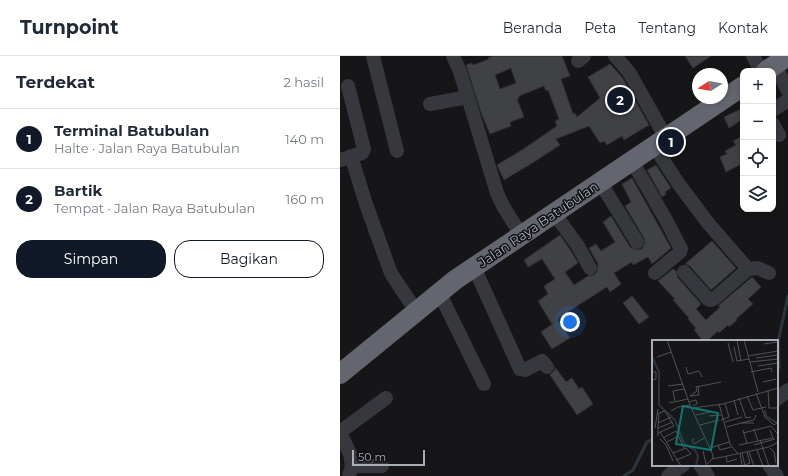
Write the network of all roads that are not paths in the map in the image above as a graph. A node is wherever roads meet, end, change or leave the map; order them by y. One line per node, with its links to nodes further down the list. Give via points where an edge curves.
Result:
1 (373, 56): 14 (street)
2 (453, 56): 9 (street)
3 (615, 56): 13 (street, via 629,72)
4 (753, 56): 5 (street)
5 (772, 66): 8 (street)
6 (348, 86): 15 (street, via 364,149 362,153)
7 (740, 88): 13 (highway, Jalan Raya Batubulan)
8 (788, 91)
9 (468, 97): 11 (street); 19 (street, via 497,193)
10 (788, 100): 12 (street)
11 (430, 104)
12 (776, 108)
13 (660, 142): 16 (highway, Jalan Raya Batubulan); 23 (street, via 678,183)
14 (396, 151)
15 (346, 158): 28 (street, via 392,275)
16 (632, 161): 17 (highway, Jalan Raya Batubulan); 25 (street, via 681,249)
17 (600, 182): 18 (highway, Jalan Raya Batubulan); 20 (street)
18 (554, 213): 19 (highway, Jalan Raya Batubulan); 22 (street, via 578,246)
19 (521, 235): 21 (highway, Jalan Raya Batubulan)
20 (637, 242)
21 (474, 268): 27 (highway, Jalan Raya Batubulan); 29 (street, via 520,369 525,370 542,361)
22 (590, 268)
23 (748, 269): 24 (street, via 711,300); 26 (street, via 758,268)
24 (684, 272)
25 (655, 273)
26 (770, 273)
27 (439, 292): 28 (highway, Jalan Raya Batubulan); 31 (street)
28 (416, 311): 30 (highway, Jalan Raya Batubulan)
29 (547, 367)
30 (341, 371)
31 (484, 384)
32 (788, 390): 34 (street)
33 (386, 398): 35 (street)
34 (778, 398)
35 (340, 432): 40 (street, via 350,454)
36 (382, 466): 40 (street)
37 (682, 466): 41 (street)
38 (701, 466): 42 (street)
39 (770, 466): 43 (street)
40 (350, 471)
41 (668, 476)
42 (708, 476)
43 (777, 476)

